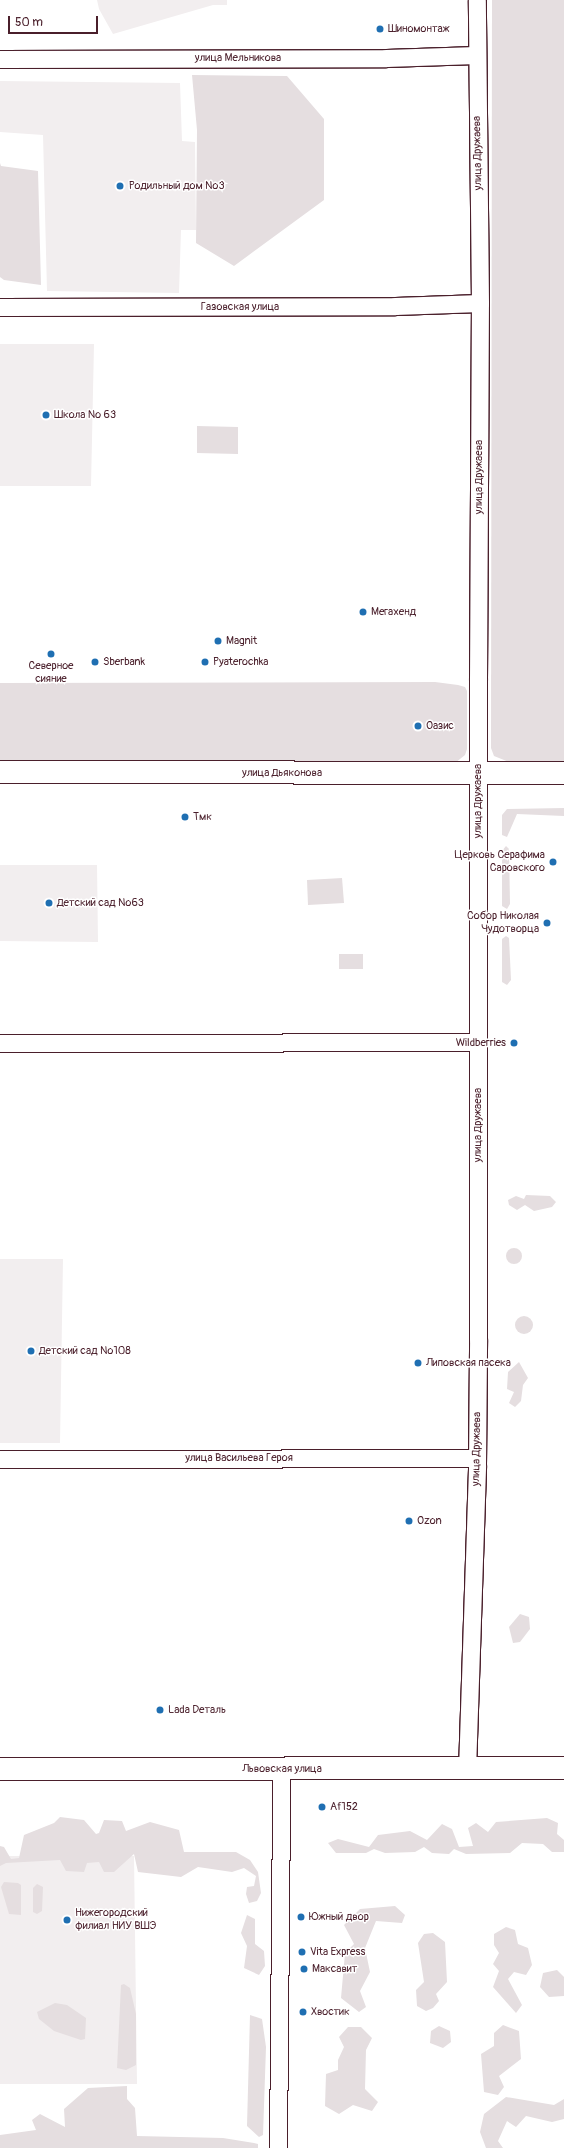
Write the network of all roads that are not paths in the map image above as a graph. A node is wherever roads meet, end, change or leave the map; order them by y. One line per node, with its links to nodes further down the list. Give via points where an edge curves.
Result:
1 (477, 0): 2 (street, улица Дружаева)
2 (476, 55): 3 (street, улица Мельникова, via 378,58); 4 (street, улица Дружаева)
3 (0, 59)
4 (480, 303): 5 (street, Газовская улица, via 395,306); 7 (street, улица Дружаева)
5 (0, 307)
6 (0, 772): 7 (main road, улица Дьяконова)
7 (478, 773): 8 (main road, улица Дьяконова); 9 (street, улица Дружаева)
8 (564, 773)
9 (478, 1042): 10 (street); 12 (street, улица Дружаева)
10 (0, 1043)
11 (0, 1458): 12 (street, улица Васильева Героя)
12 (477, 1458): 16 (street, улица Дружаева)
13 (564, 1768): 16 (main road, Львовская улица)
14 (0, 1769): 15 (main road, Львовская улица)
15 (281, 1770): 16 (main road, Львовская улица); 17 (street)
16 (467, 1770)
17 (278, 2148)

